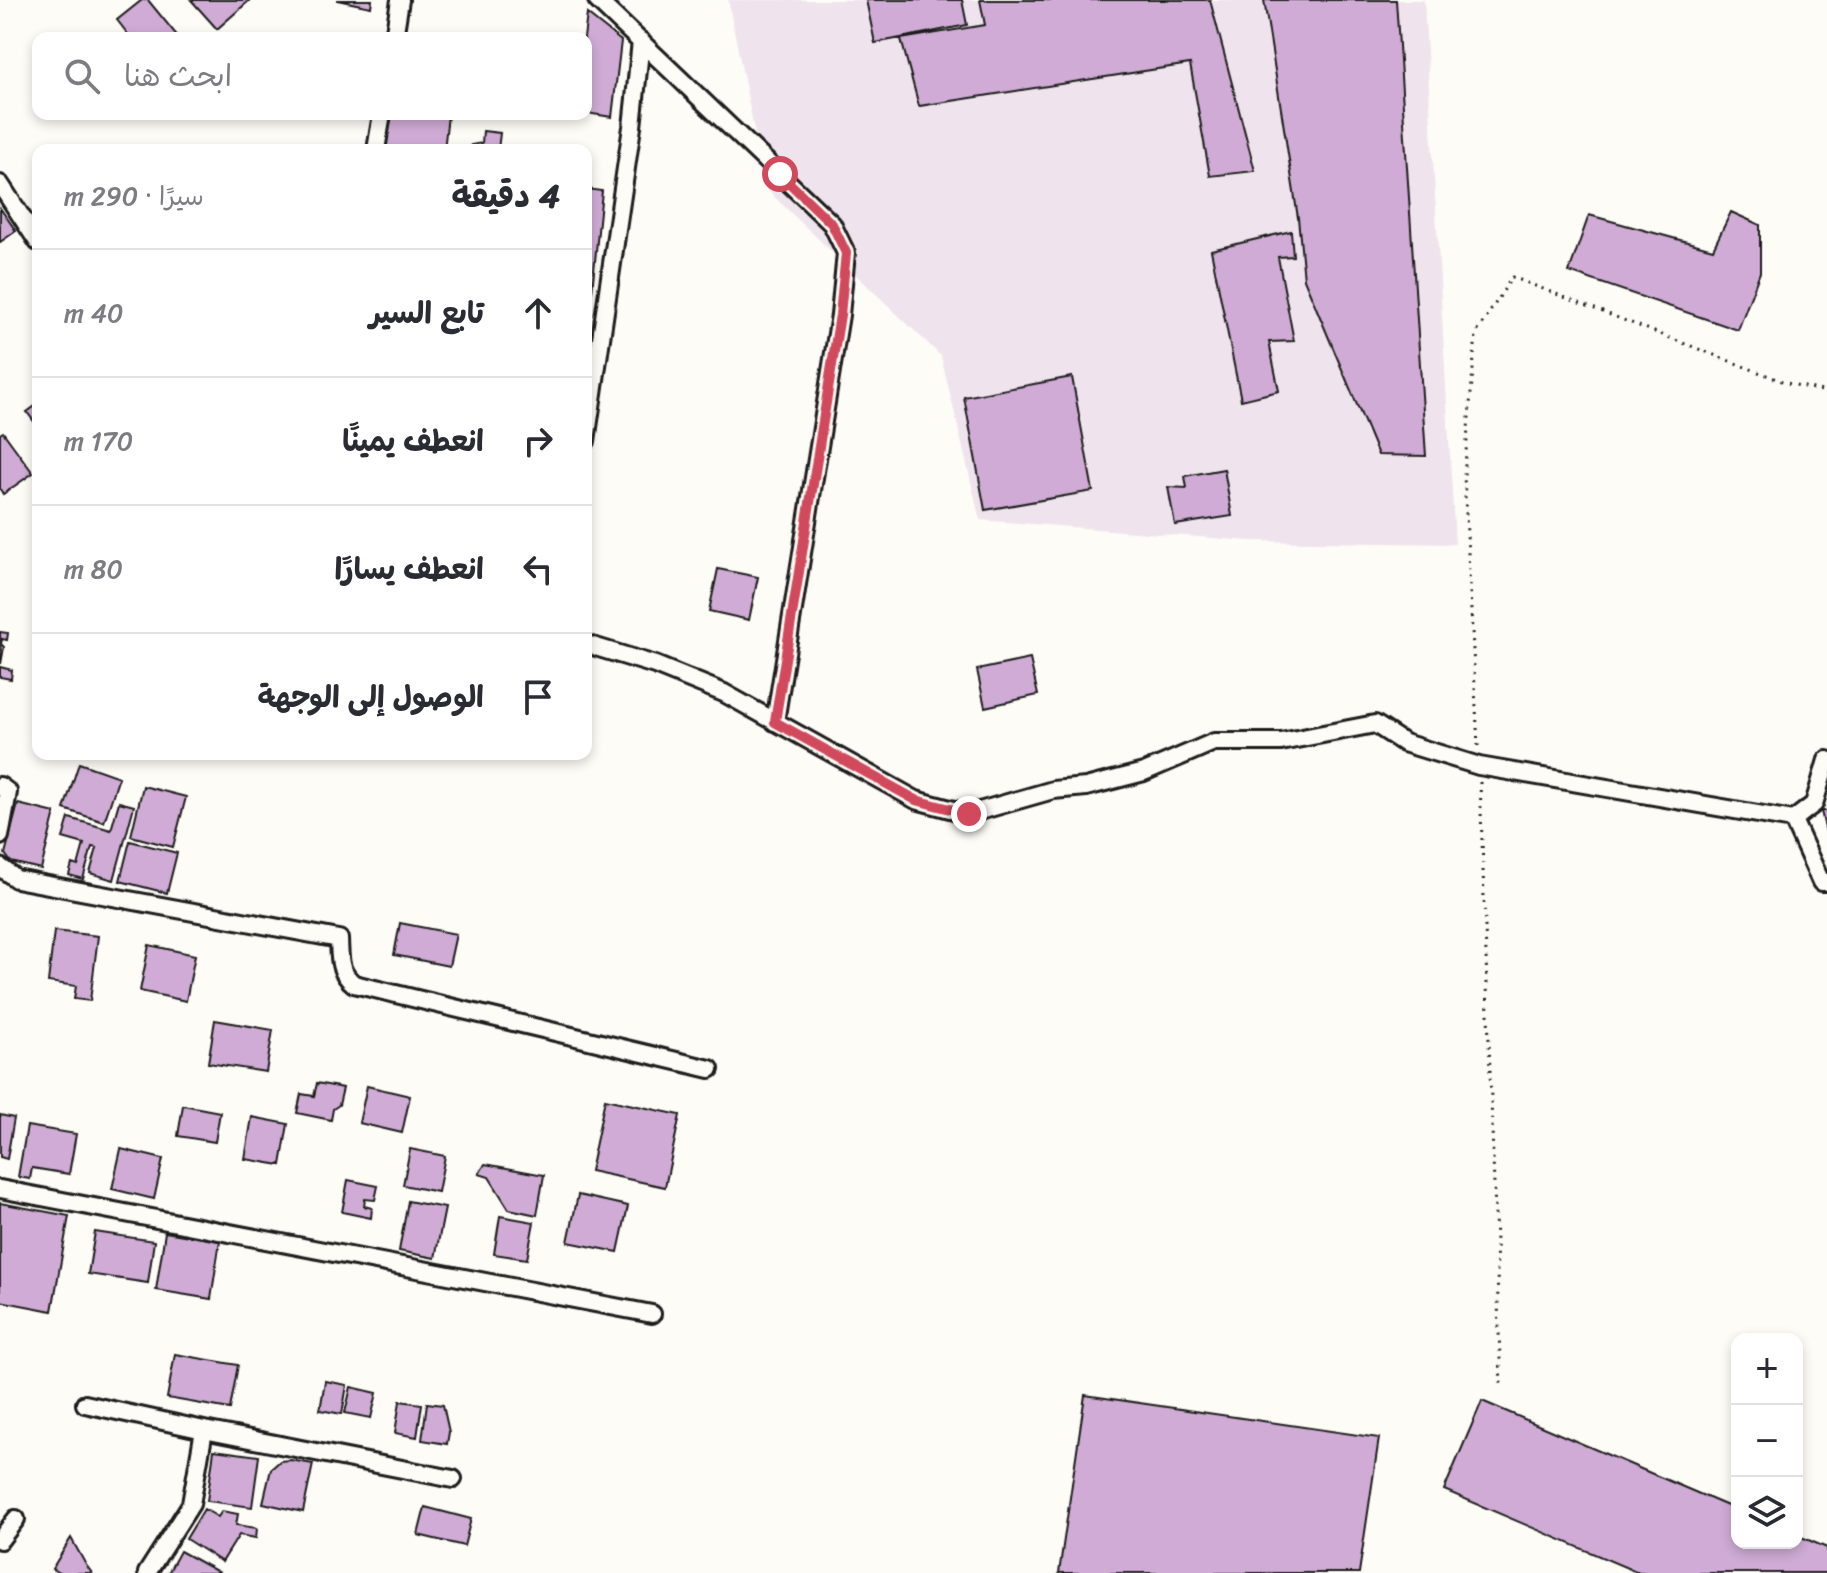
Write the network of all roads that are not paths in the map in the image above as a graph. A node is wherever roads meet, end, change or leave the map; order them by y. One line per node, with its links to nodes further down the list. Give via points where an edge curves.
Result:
1 (400, 0): 3 (street)
2 (597, 0): 4 (street)
3 (395, 32)
4 (641, 41): 9 (street); 11 (street, via 832,224 846,253)
5 (381, 120): 6 (street)
6 (377, 144)
7 (0, 184): 8 (street)
8 (32, 233)
9 (592, 400)
10 (592, 646): 11 (street, via 724,693)
11 (775, 722): 14 (street, via 916,800 969,814 1144,772 1214,742 1281,742 1375,724 1404,743 1479,766)
12 (1827, 760): 14 (street, via 1814,804)
13 (0, 786): 15 (street, via 8,792)
14 (1793, 820): 17 (street, via 1821,882)
15 (0, 836)
16 (0, 867): 18 (street, via 16,879 339,939 340,967 354,984)
17 (1827, 882)
18 (710, 1069)
19 (0, 1189): 20 (street)
20 (652, 1314)
21 (85, 1404): 22 (street)
22 (204, 1430): 23 (street); 26 (street, via 191,1504)
23 (453, 1479)
24 (16, 1519): 25 (street)
25 (0, 1540)
26 (147, 1573)

